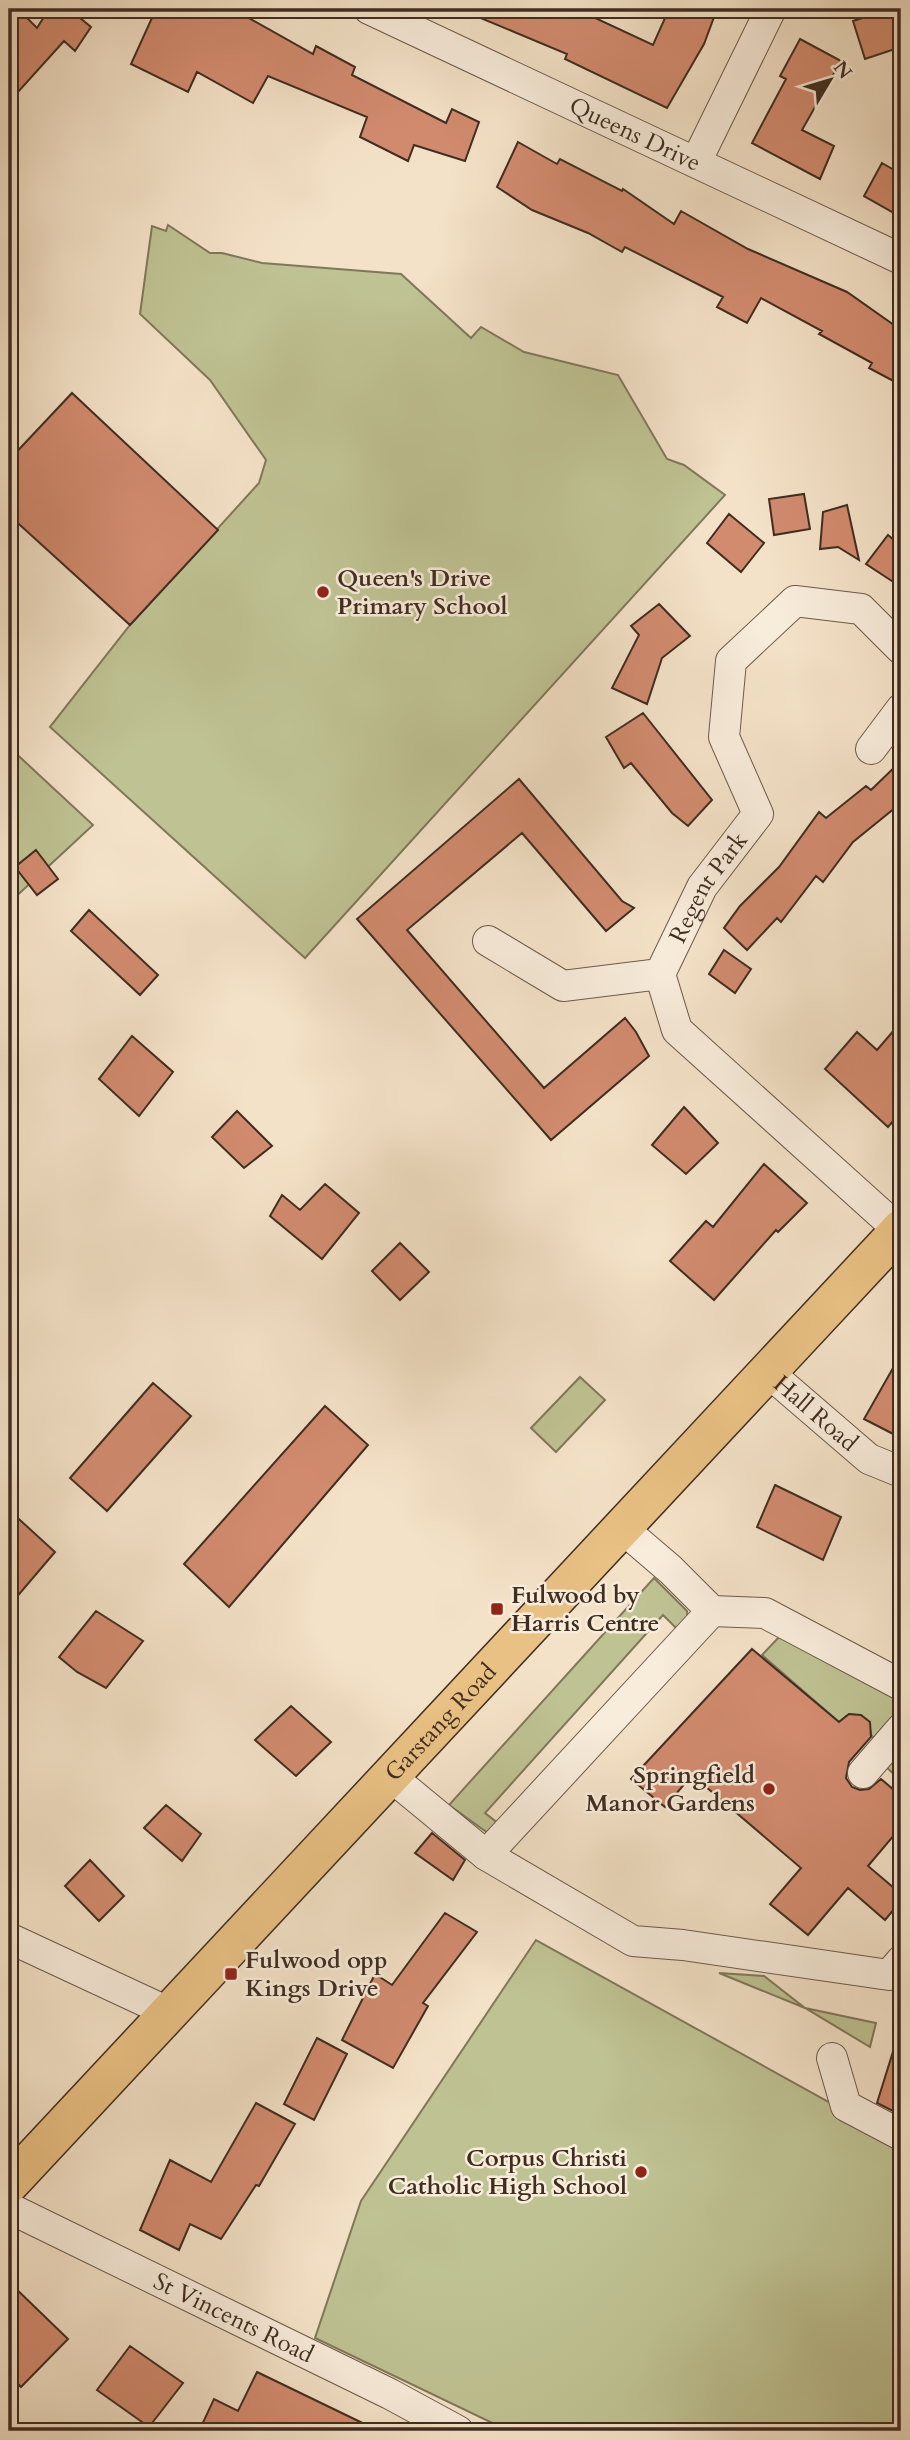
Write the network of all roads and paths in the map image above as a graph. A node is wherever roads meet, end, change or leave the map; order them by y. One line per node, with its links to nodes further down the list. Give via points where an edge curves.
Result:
1 (369, 9): 3 (street, Queens Drive)
2 (771, 9): 3 (street)
3 (696, 162): 4 (street, Queens Drive)
4 (901, 259)
5 (901, 649): 9 (street, Regent Park, via 861,609 795,601 732,661 724,737 758,814 702,887)
6 (901, 709): 7 (street)
7 (871, 749)
8 (488, 941): 9 (street, via 563,986)
9 (660, 974): 10 (street, Regent Park, via 677,1030)
10 (900, 1230): 11 (highway, Garstang Road)
11 (768, 1372): 12 (street, Hall Road, via 869,1459); 13 (highway, Garstang Road)
12 (901, 1472)
13 (622, 1528): 14 (street); 18 (highway, Garstang Road)
14 (712, 1611): 15 (street, via 765,1613); 19 (street)
15 (901, 1685)
16 (901, 1729): 17 (street)
17 (863, 1773)
18 (390, 1776): 19 (street); 22 (highway, Garstang Road)
19 (486, 1855): 21 (street, via 633,1941 889,1975)
20 (9, 1938): 22 (street)
21 (901, 1961)
22 (168, 2012): 25 (highway, Garstang Road)
23 (832, 2058): 24 (street, via 846,2106)
24 (901, 2135)
25 (9, 2184)
26 (9, 2208): 27 (street, St Vincents Road)
27 (458, 2431)

